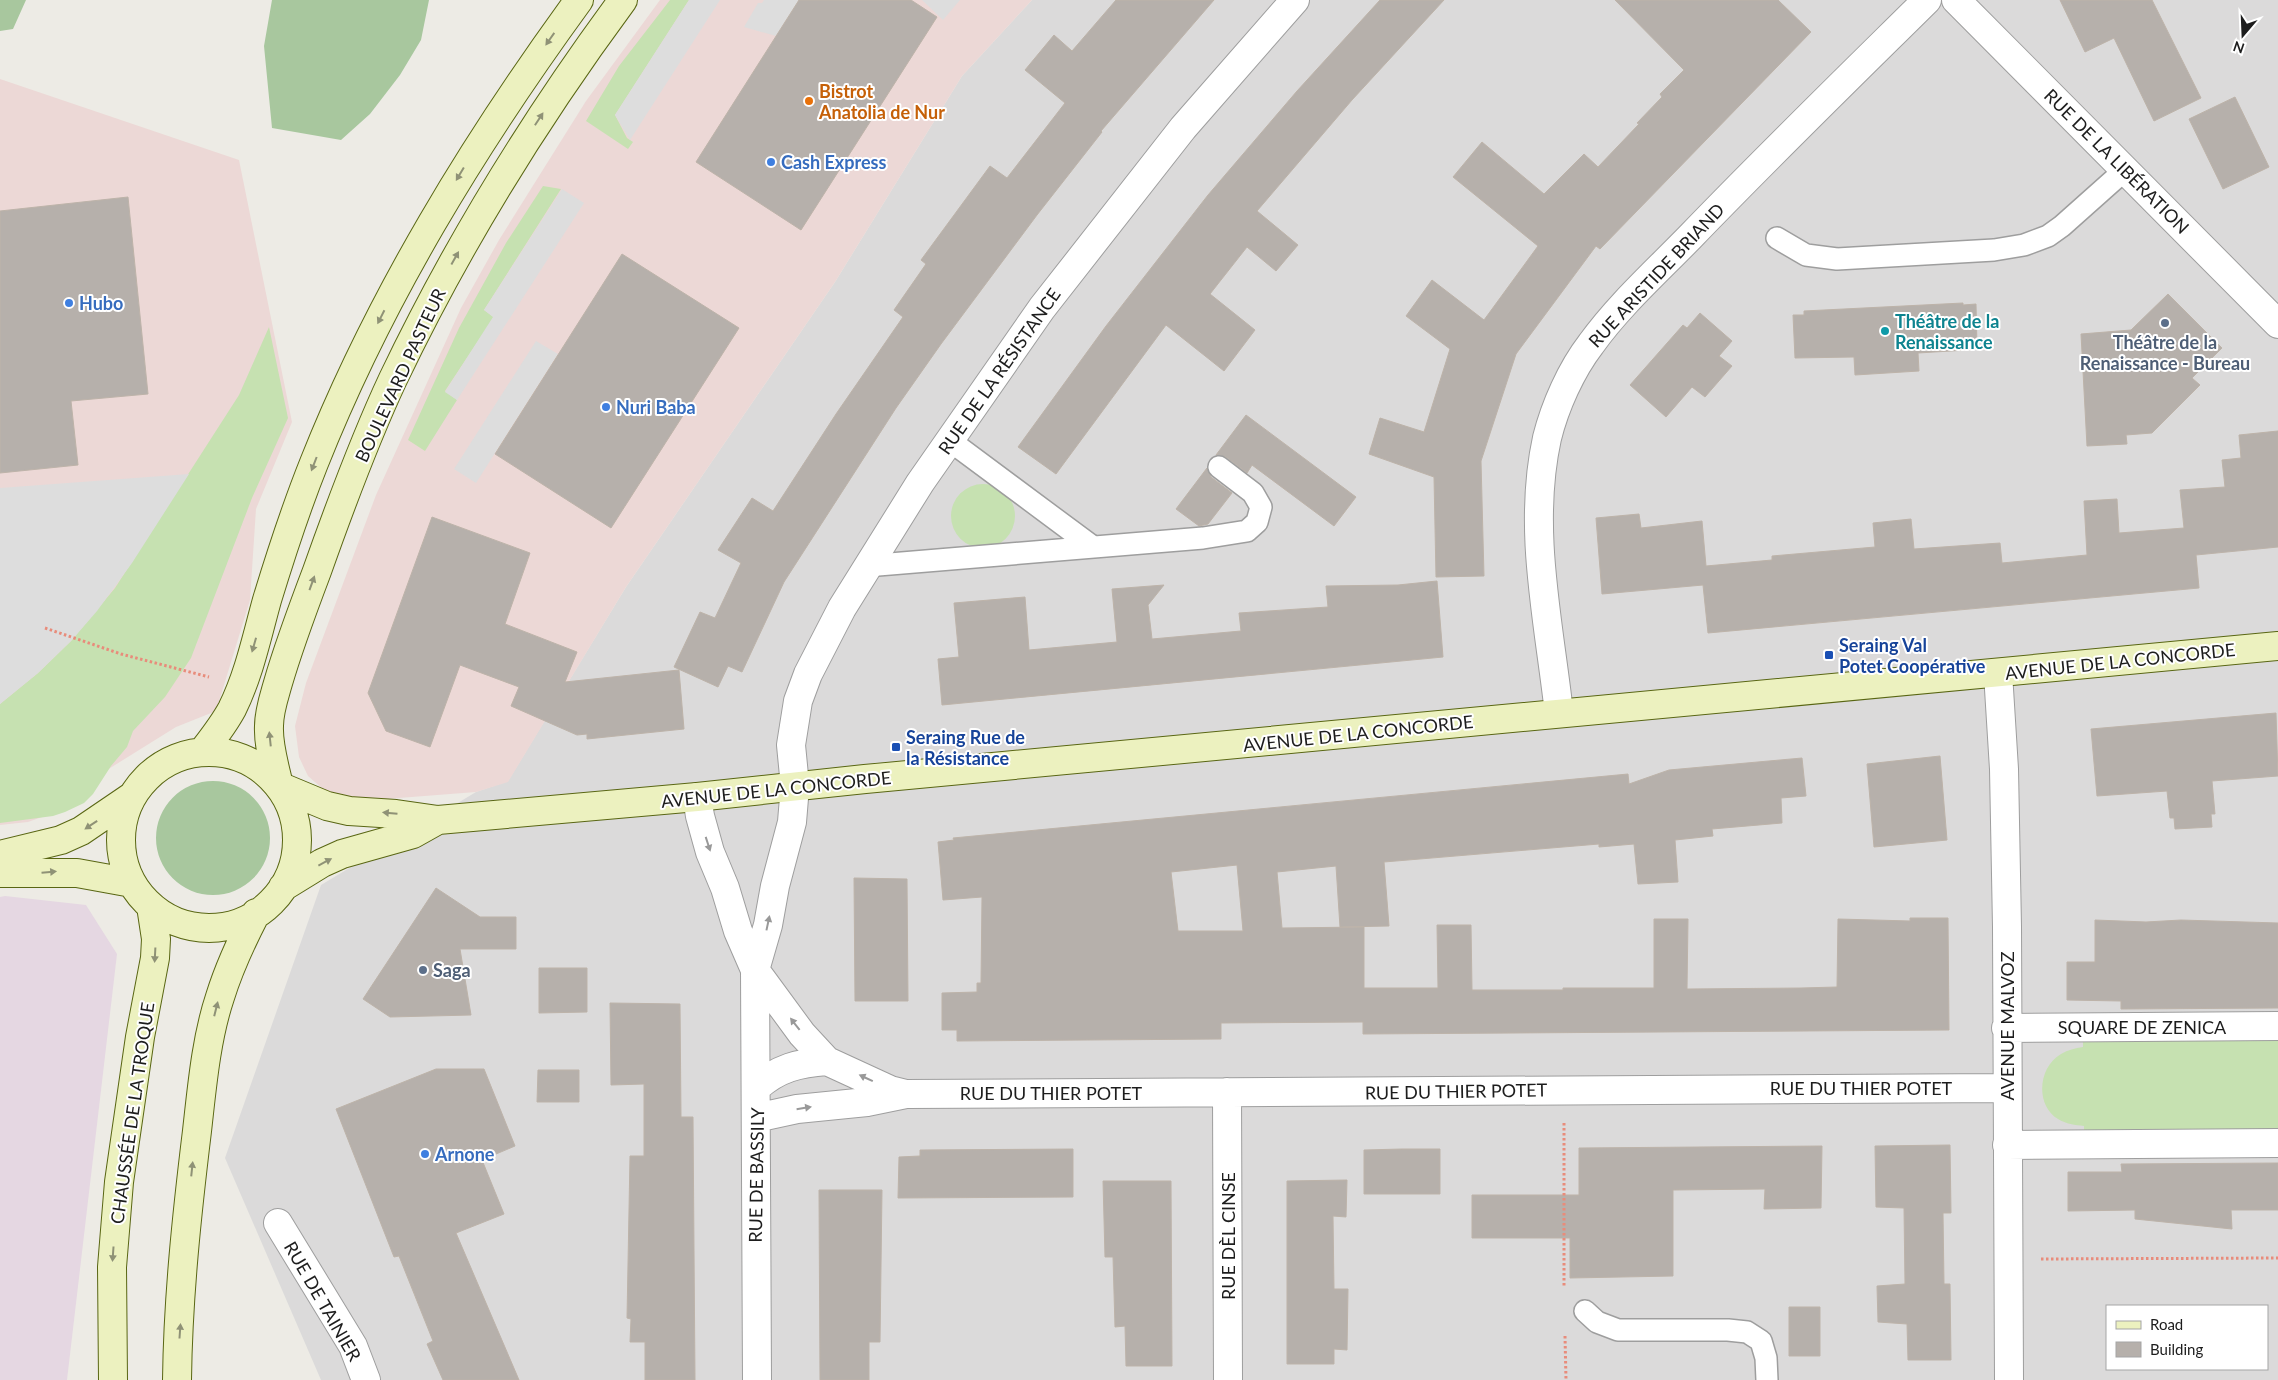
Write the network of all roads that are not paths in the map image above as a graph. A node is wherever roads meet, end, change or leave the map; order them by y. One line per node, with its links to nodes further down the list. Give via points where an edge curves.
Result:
1 (579, 0): 16 (street, one-way to 16, via 467,164 412,257 368,342 313,465 238,694 222,726)
2 (623, 0): 17 (street, BOULEVARD PASTEUR, one-way to 2, via 269,727 278,686 328,539 393,380 440,286 504,174)
3 (1294, 0): 9 (street, RUE DE LA RÉSISTANCE, via 1183,128 1120,207 1042,308)
4 (1926, 0): 15 (street, RUE ARISTIDE BRIAND, via 1638,291 1590,344 1573,373 1548,436 1538,499 1540,553)
5 (1956, 0): 6 (street, RUE DE LA LIBÉRATION)
6 (2126, 169): 7 (lane, via 2062,226 2048,236 2024,245 1994,250 1837,259 1806,255); 8 (street, RUE DE LA LIBÉRATION)
7 (1777, 238)
8 (2278, 324)
9 (949, 440): 11 (lane); 12 (street, RUE DE LA RÉSISTANCE)
10 (1219, 467): 11 (lane, via 1253,493 1261,507 1257,522 1247,530 1203,538)
11 (1093, 547): 12 (lane)
12 (866, 566): 18 (street, RUE DE LA RÉSISTANCE, via 820,650 798,701 790,745)
13 (2278, 646): 14 (street, AVENUE DE LA CONCORDE)
14 (1998, 673): 15 (street, AVENUE DE LA CONCORDE); 30 (street, AVENUE MALVOZ, via 2004,779)
15 (1559, 713): 18 (street, AVENUE DE LA CONCORDE)
16 (203, 751): 17 (street, via 233,755 260,768); 19 (street, via 174,758 149,774)
17 (279, 786): 21 (street, AVENUE DE LA CONCORDE, one-way to 17, via 360,813 327,806); 25 (street, via 292,810 297,837 294,863)
18 (795, 786): 20 (street, AVENUE DE LA CONCORDE); 28 (street, RUE DE BASSILY, one-way to 18, via 792,822)
19 (131, 797): 22 (street, one-way to 22, via 81,832); 24 (street, via 121,825 122,854)
20 (697, 797): 21 (street, AVENUE DE LA CONCORDE); 28 (street, RUE DE BASSILY, one-way to 28, via 710,852)
21 (438, 820): 25 (street, AVENUE DE LA CONCORDE, one-way to 21, via 342,854 413,834)
22 (0, 855)
23 (0, 873): 24 (street, one-way to 24, via 77,873)
24 (132, 883): 26 (street)
25 (283, 888): 27 (street)
26 (151, 906): 27 (street, via 171,920 194,927 242,922); 41 (street, CHAUSSÉE DE LA TROQUE, one-way to 41, via 155,958 118,1182 112,1267)
27 (256, 913): 42 (street, one-way to 27, via 190,1194 212,1029 222,990)
28 (755, 970): 31 (street, RUE DU THIER POTET, one-way to 28, via 802,1034); 32 (street, RUE DE BASSILY)
29 (2278, 1026): 30 (street, SQUARE DE ZENICA)
30 (2006, 1028): 33 (street, AVENUE MALVOZ)
31 (827, 1060): 32 (street, via 786,1067); 35 (street, RUE DU THIER POTET, one-way to 31, via 890,1090)
32 (757, 1087): 36 (street, RUE DE BASSILY)
33 (2007, 1088): 34 (street, RUE DU THIER POTET); 38 (street, AVENUE MALVOZ)
34 (1228, 1092): 35 (street, RUE DU THIER POTET); 45 (street, RUE DÈL CINSE)
35 (906, 1094): 36 (street, RUE DU THIER POTET, one-way to 35)
36 (756, 1118): 44 (street, RUE DE BASSILY)
37 (2278, 1143): 38 (street)
38 (2007, 1145): 47 (street, AVENUE MALVOZ)
39 (278, 1222): 43 (street, RUE DE TAINIER, via 353,1346)
40 (1585, 1310): 46 (lane, via 1597,1322 1618,1330 1747,1332 1761,1342)
41 (113, 1380)
42 (177, 1380)
43 (366, 1380)
44 (757, 1380)
45 (1228, 1380)
46 (1767, 1380)
47 (2009, 1380)

